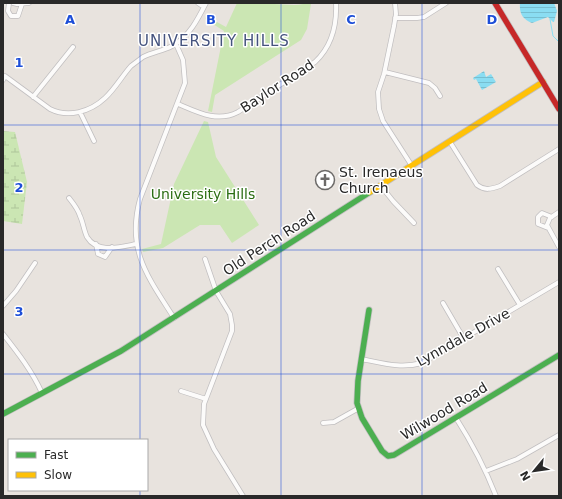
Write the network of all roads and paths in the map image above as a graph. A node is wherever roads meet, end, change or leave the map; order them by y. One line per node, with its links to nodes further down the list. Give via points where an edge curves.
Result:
1 (9, 3): 9 (street, via 8,11 11,16 18,16)
2 (13, 3): 9 (street)
3 (29, 3): 9 (street)
4 (198, 3): 10 (street)
5 (336, 3): 19 (street, Baylor Road, via 333,35 321,56 238,112 231,116 211,116)
6 (395, 3): 11 (street)
7 (446, 3): 11 (street, via 418,18)
8 (496, 3): 16 (street)
9 (22, 4)
10 (205, 5): 12 (street, via 195,25)
11 (395, 18): 14 (street)
12 (176, 44): 19 (street, via 185,73 185,83); 21 (street, via 134,63 104,99)
13 (73, 47): 18 (street)
14 (385, 72): 17 (street, via 429,83); 25 (street, via 378,92 380,114)
15 (4, 77): 18 (street)
16 (543, 82): 20 (street); 23 (street, Old Perch Road)
17 (440, 96)
18 (33, 97): 21 (street, via 58,113)
19 (178, 104): 33 (street, via 140,199 136,215)
20 (559, 109)
21 (80, 112): 22 (street)
22 (94, 141)
23 (450, 142): 24 (street, via 477,185 484,189 500,186); 25 (street, Old Perch Road)
24 (559, 149)
25 (412, 166): 26 (street, Old Perch Road)
26 (381, 186): 30 (street); 40 (street, Old Perch Road)
27 (69, 198): 32 (street, via 80,214 87,237)
28 (559, 212): 29 (street)
29 (552, 217): 31 (street, via 548,221); 31 (street, via 542,213 538,217 538,224)
30 (414, 223)
31 (548, 228): 35 (street)
32 (96, 244): 34 (street, via 106,248); 34 (street, via 98,254 105,257)
33 (136, 244): 34 (street); 45 (street, via 150,279)
34 (112, 247)
35 (559, 248)
36 (205, 259): 40 (street)
37 (35, 263): 43 (street)
38 (498, 269): 42 (street)
39 (559, 282): 42 (street, Lynndale Drive)
40 (216, 291): 45 (street, Old Perch Road); 52 (street, via 230,314 232,331)
41 (443, 304): 47 (street)
42 (520, 305): 47 (street, Lynndale Drive)
43 (3, 306)
44 (369, 310): 49 (street)
45 (174, 318): 51 (street, Old Perch Road, via 121,352)
46 (3, 334): 51 (street, via 23,360)
47 (464, 339): 49 (street, Lynndale Drive, via 422,363 408,367)
48 (559, 355): 55 (street, Wilwood Road)
49 (361, 359): 53 (street, via 357,390)
50 (181, 391): 52 (street)
51 (42, 393): 54 (street, Old Perch Road)
52 (206, 399): 59 (street, via 203,425 214,449)
53 (359, 408): 55 (street, Wilwood Road, via 362,418 382,451 388,456 394,455); 56 (street, via 334,422)
54 (3, 414)
55 (456, 418): 58 (street)
56 (323, 423)
57 (559, 434): 58 (street, via 517,459)
58 (486, 472): 60 (street)
59 (243, 496)
60 (496, 496)

